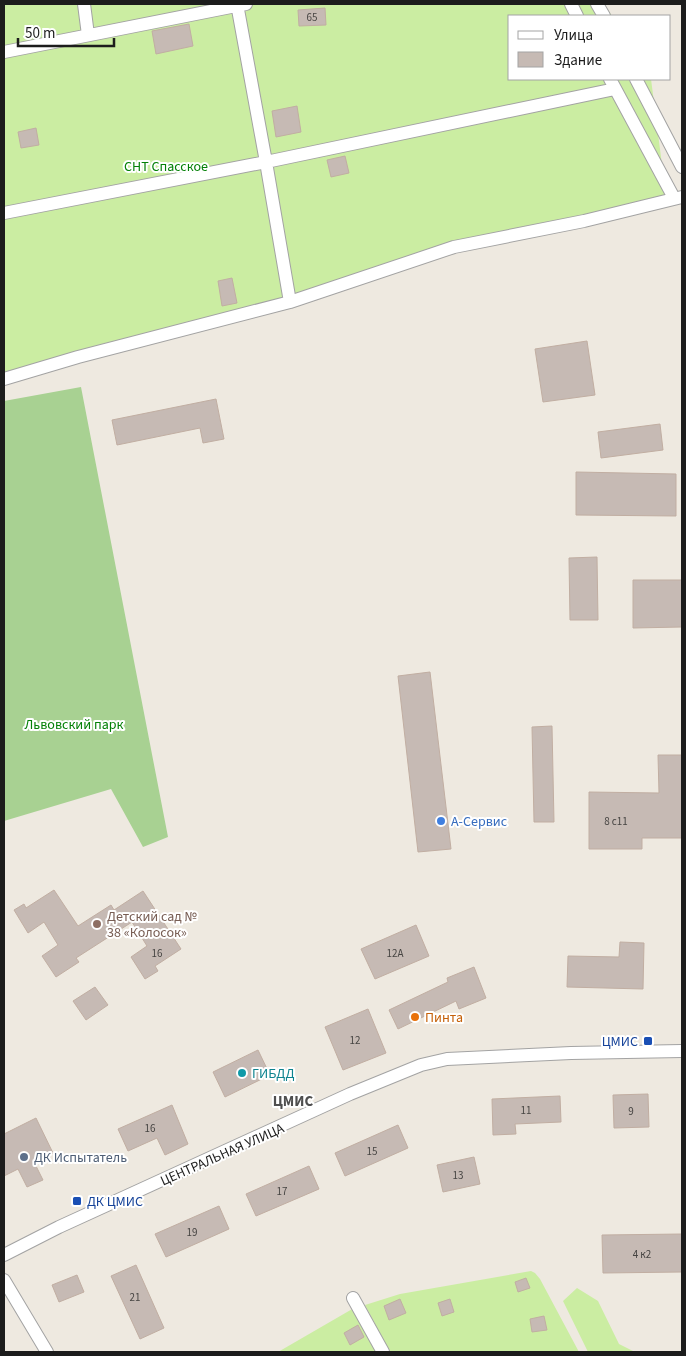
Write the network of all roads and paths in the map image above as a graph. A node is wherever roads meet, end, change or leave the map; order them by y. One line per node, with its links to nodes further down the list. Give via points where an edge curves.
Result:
1 (84, 4): 5 (street)
2 (240, 4): 5 (street); 9 (street)
3 (597, 4): 4 (street)
4 (603, 15)
5 (88, 35): 6 (street)
6 (4, 52)
7 (637, 80): 10 (street)
8 (612, 84): 9 (street); 11 (street)
9 (266, 162): 12 (street); 13 (street)
10 (682, 167)
11 (678, 197): 13 (street, via 584,221 454,247)
12 (4, 213)
13 (290, 302): 14 (street)
14 (4, 379)
15 (682, 1051): 16 (street, ЦЕНТРАЛЬНАЯ УЛИЦА, via 447,1059 421,1065 350,1094)
16 (4, 1255)
17 (4, 1280): 19 (street)
18 (354, 1298): 20 (street)
19 (47, 1352)
20 (383, 1352)

